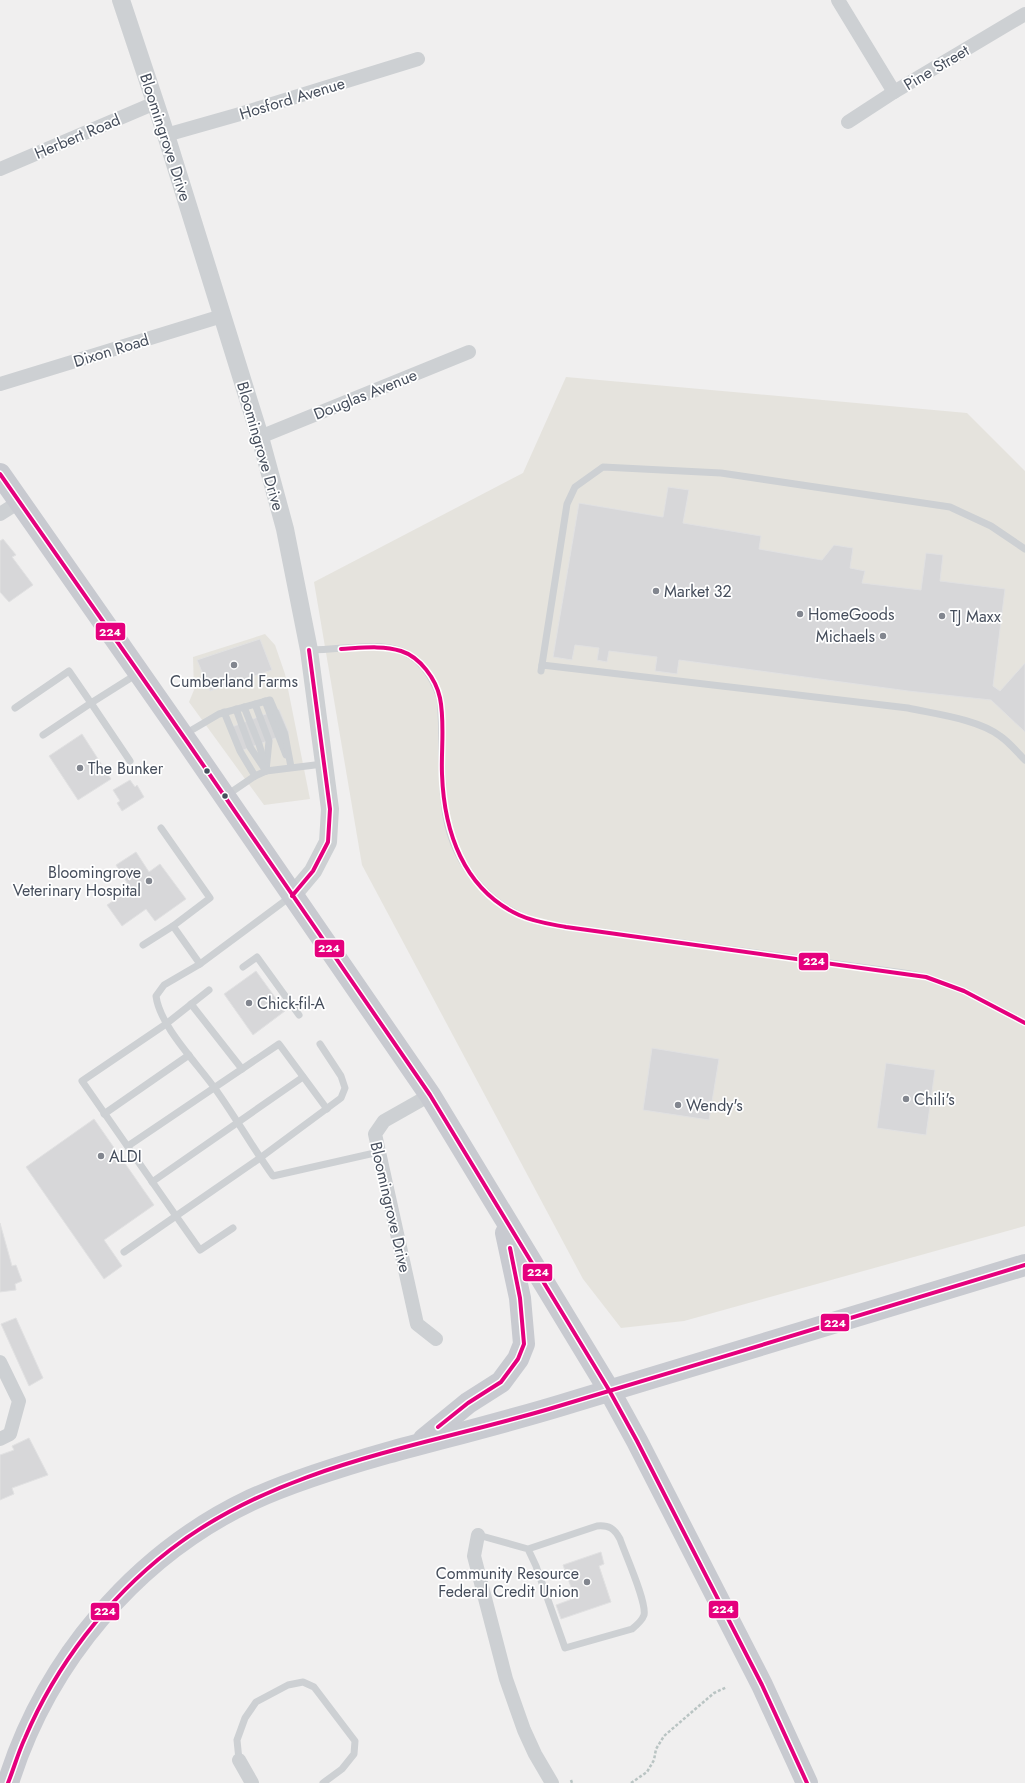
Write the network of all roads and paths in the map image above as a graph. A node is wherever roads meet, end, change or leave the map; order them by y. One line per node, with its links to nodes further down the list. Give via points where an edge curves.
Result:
1 (121, 0): 6 (street, Bloomingrove Drive)
2 (838, 0): 5 (street)
3 (1025, 14): 5 (street, Pine Street)
4 (418, 59): 8 (street, Hosford Avenue)
5 (894, 92): 7 (street, Pine Street)
6 (155, 103): 8 (street, Bloomingrove Drive); 9 (street, Herbert Road)
7 (848, 122)
8 (166, 135): 10 (street, Bloomingrove Drive)
9 (0, 169)
10 (222, 316): 12 (street, Dixon Road); 13 (street, Bloomingrove Drive)
11 (469, 352): 13 (street, Douglas Avenue)
12 (0, 384)
13 (260, 437): 18 (street, Bloomingrove Drive, via 285,529)
14 (0, 474): 15 (main road)
15 (19, 502): 16 (street); 19 (main road)
16 (0, 514)
17 (1025, 549): 28 (lane, via 991,526 950,507 721,472 603,467 576,487 567,504 542,668 908,708 959,719 988,729 1000,736)
18 (309, 650): 30 (street, Bloomingrove Drive); 44 (lane, via 385,647 401,650 415,658 426,669 435,683 440,698 444,797 451,836 468,871 497,901 516,913 536,921 566,927 857,965 926,977 964,991)
19 (139, 673): 20 (lane); 27 (main road)
20 (91, 703): 23 (lane, via 70,671); 26 (lane); 29 (lane)
21 (255, 704): 22 (lane); 31 (lane, via 270,700 276,710 285,735); 32 (lane, via 269,741)
22 (244, 707): 24 (lane); 32 (lane)
23 (14, 708)
24 (236, 709): 25 (lane); 32 (lane, via 250,747)
25 (224, 712): 27 (lane); 33 (lane, via 240,751)
26 (43, 734)
27 (183, 735): 34 (main road)
28 (1025, 760)
29 (130, 761)
30 (323, 764): 31 (lane); 36 (street, Bloomingrove Drive, via 330,809 328,842 313,871)
31 (291, 767): 32 (lane)
32 (266, 771): 33 (lane)
33 (255, 776): 34 (lane)
34 (225, 797): 36 (main road)
35 (161, 828): 37 (lane, via 210,898)
36 (292, 896): 39 (lane); 51 (main road)
37 (173, 926): 38 (lane); 39 (lane)
38 (143, 945)
39 (200, 964): 45 (lane, via 164,985 156,996 157,1006)
40 (243, 967): 43 (lane, via 256,957)
41 (209, 990): 42 (lane)
42 (192, 1004): 45 (lane); 48 (lane)
43 (299, 1015)
44 (1025, 1023)
45 (166, 1024): 47 (lane); 53 (lane, via 82,1081)
46 (320, 1044): 52 (lane, via 337,1067 345,1088 341,1098)
47 (189, 1054): 50 (lane); 53 (lane)
48 (242, 1069): 49 (lane, via 279,1044); 50 (lane)
49 (303, 1077): 52 (lane); 54 (lane)
50 (215, 1089): 54 (lane); 55 (lane)
51 (430, 1094): 56 (street, Bloomingrove Drive, via 384,1121 375,1134); 59 (main road)
52 (327, 1109): 57 (lane)
53 (104, 1114): 55 (lane)
54 (238, 1122): 57 (lane); 58 (lane)
55 (128, 1146): 58 (lane)
56 (379, 1152): 57 (lane, via 273,1176); 64 (street, Bloomingrove Drive, via 417,1324)
57 (260, 1158): 60 (lane)
58 (152, 1182): 60 (lane)
59 (500, 1211): 66 (main road); 68 (main road, via 520,1298 524,1344 518,1359 501,1382 468,1403)
60 (176, 1216): 61 (lane, via 200,1250); 62 (lane)
61 (233, 1228)
62 (124, 1252)
63 (1025, 1265): 66 (main road)
64 (436, 1339)
65 (0, 1362): 67 (street, via 19,1401 10,1434)
66 (609, 1390): 68 (main road); 78 (main road, via 762,1685)
67 (0, 1439)
68 (415, 1446): 73 (main road, via 321,1473 250,1501 219,1518 158,1560 130,1584 104,1612 60,1670 26,1735)
69 (478, 1535): 70 (lane); 76 (street, via 474,1556 506,1679 530,1742)
70 (528, 1549): 70 (lane, via 564,1648 632,1629 640,1623 644,1614 642,1601 616,1531 608,1526 597,1526)
71 (727, 1687): 77 (path, via 714,1693 664,1736 647,1772)
72 (239, 1760): 74 (street); 75 (lane, via 237,1740 244,1718 256,1702 288,1685 303,1682 314,1687 355,1741 354,1754 342,1769)
73 (8, 1783)
74 (252, 1783)
75 (323, 1783)
76 (552, 1783)
77 (631, 1783)
78 (806, 1783)

